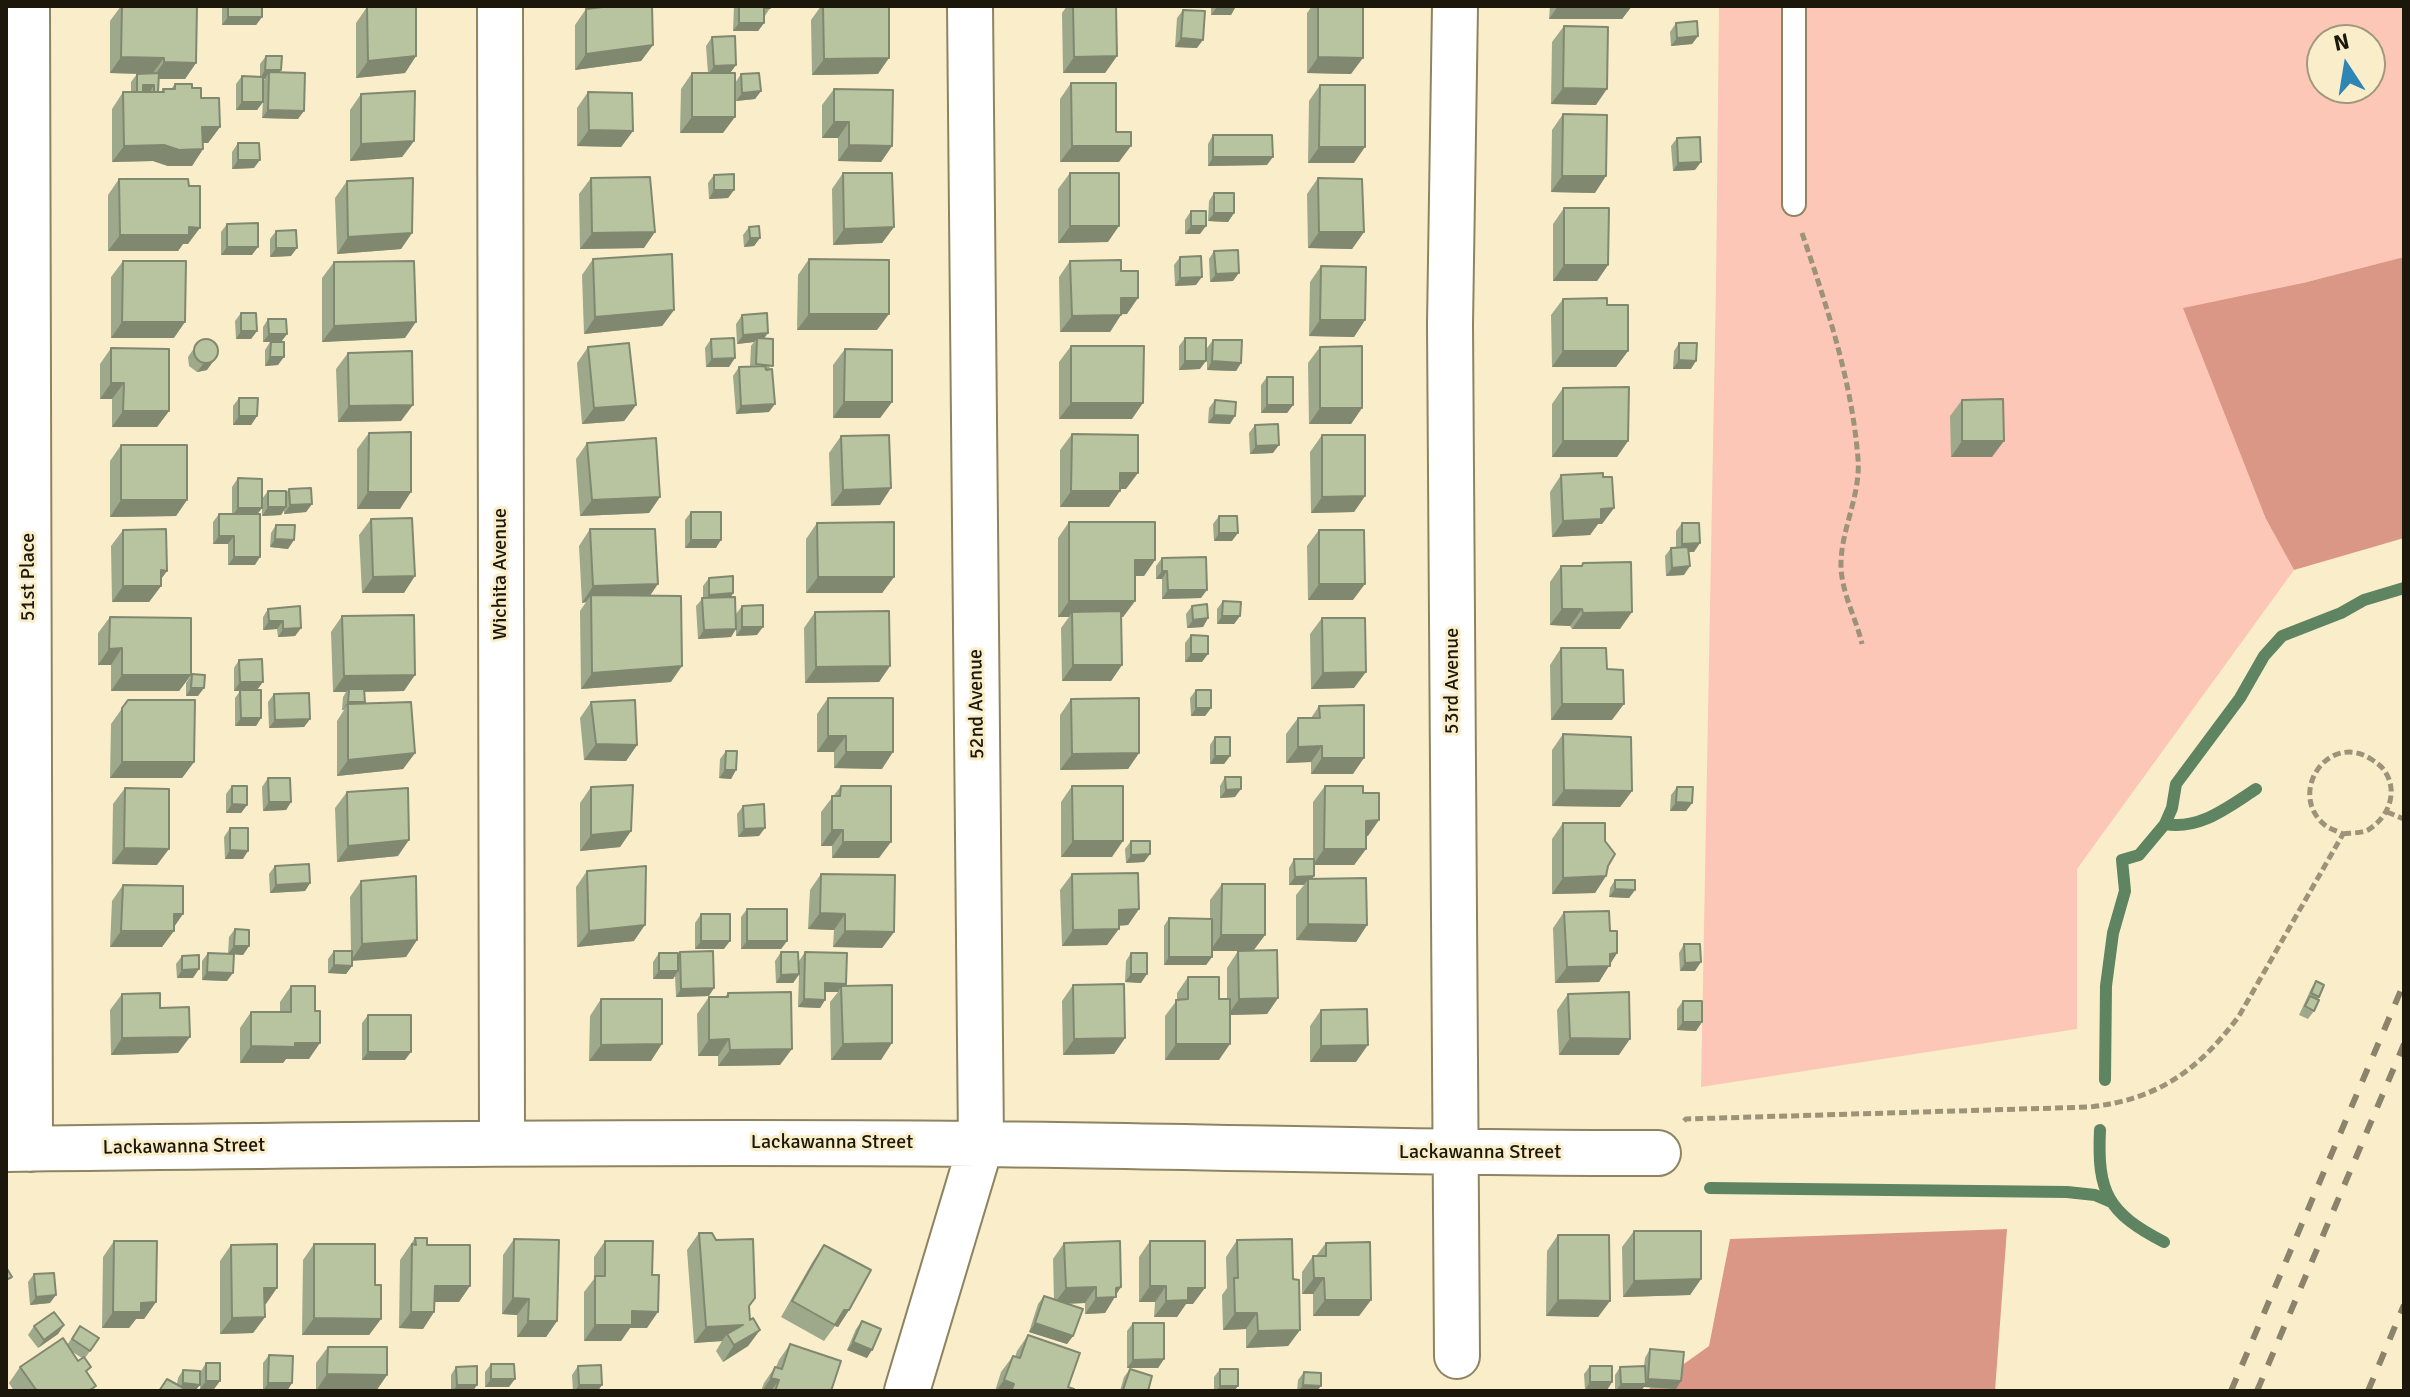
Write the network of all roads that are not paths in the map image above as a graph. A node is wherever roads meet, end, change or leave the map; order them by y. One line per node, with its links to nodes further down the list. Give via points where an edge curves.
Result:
1 (27, 6): 9 (street, 51st Place)
2 (500, 6): 7 (street, Wichita Avenue)
3 (970, 6): 8 (street, 52nd Avenue)
4 (1455, 6): 11 (street, 53rd Avenue, via 1450,324)
5 (1794, 6): 6 (lane)
6 (1794, 204)
7 (502, 1142): 8 (street, Lackawanna Street); 9 (street, Lackawanna Street)
8 (981, 1144): 11 (street, Lackawanna Street); 13 (street, 52nd Avenue)
9 (18, 1149)
10 (1658, 1153): 11 (street, Lackawanna Street)
11 (1457, 1154): 12 (street, 53rd Avenue)
12 (1457, 1356)
13 (907, 1391)

